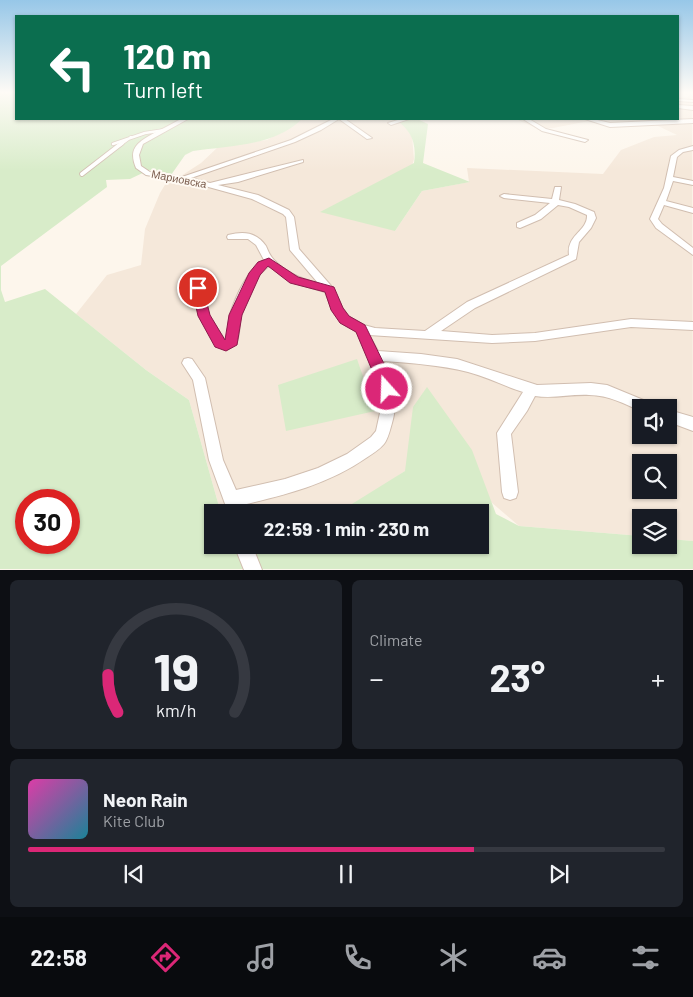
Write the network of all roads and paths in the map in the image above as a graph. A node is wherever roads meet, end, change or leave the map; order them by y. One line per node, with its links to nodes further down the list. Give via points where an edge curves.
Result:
1 (183, 120): 9 (street, Мариовска)
2 (334, 120): 17 (street, via 292,141)
3 (343, 120): 11 (street)
4 (402, 120): 8 (street)
5 (528, 120): 12 (street, via 544,130)
6 (591, 120): 7 (street, via 612,126)
7 (693, 121)
8 (391, 123)
9 (166, 130): 10 (lane); 17 (street, Мариовска, via 137,148 138,168 148,174)
10 (131, 137): 13 (lane); 16 (lane)
11 (369, 138)
12 (585, 140)
13 (113, 144)
14 (693, 148): 18 (street, via 674,156)
15 (301, 161): 20 (street, via 235,180)
16 (82, 174)
17 (181, 179): 20 (street, Мариовска)
18 (671, 179): 19 (street); 23 (street)
19 (693, 183)
20 (207, 184): 31 (street, Мариовска, via 255,197 286,212 290,217 295,250)
21 (558, 189): 24 (street)
22 (504, 196): 24 (street)
23 (663, 202): 25 (street); 28 (street, via 654,219)
24 (555, 203): 26 (street, via 538,217); 34 (street, via 591,214 590,224 571,249 573,257 471,305)
25 (693, 212)
26 (520, 225)
27 (231, 237): 29 (street, via 239,234 250,236 260,245)
28 (693, 252)
29 (269, 261): 30 (street, via 255,273 236,315 232,342 228,345 220,343 204,316); 31 (street, via 294,280)
30 (198, 288)
31 (330, 290): 33 (street, via 344,320)
32 (693, 326): 34 (street, via 631,323 535,337 492,339)
33 (361, 329): 34 (street); 35 (street)
34 (428, 335)
35 (374, 356): 37 (street, via 468,367); 43 (street, via 390,400 379,439 358,455 325,472)
36 (188, 363): 42 (street, via 199,378 216,460)
37 (530, 389): 38 (street, via 611,391); 41 (street, via 527,401 504,433)
38 (632, 399)
39 (677, 419): 40 (street)
40 (693, 424)
41 (510, 492)
42 (233, 504)
43 (239, 504)
44 (247, 554): 45 (street)
45 (253, 570)

